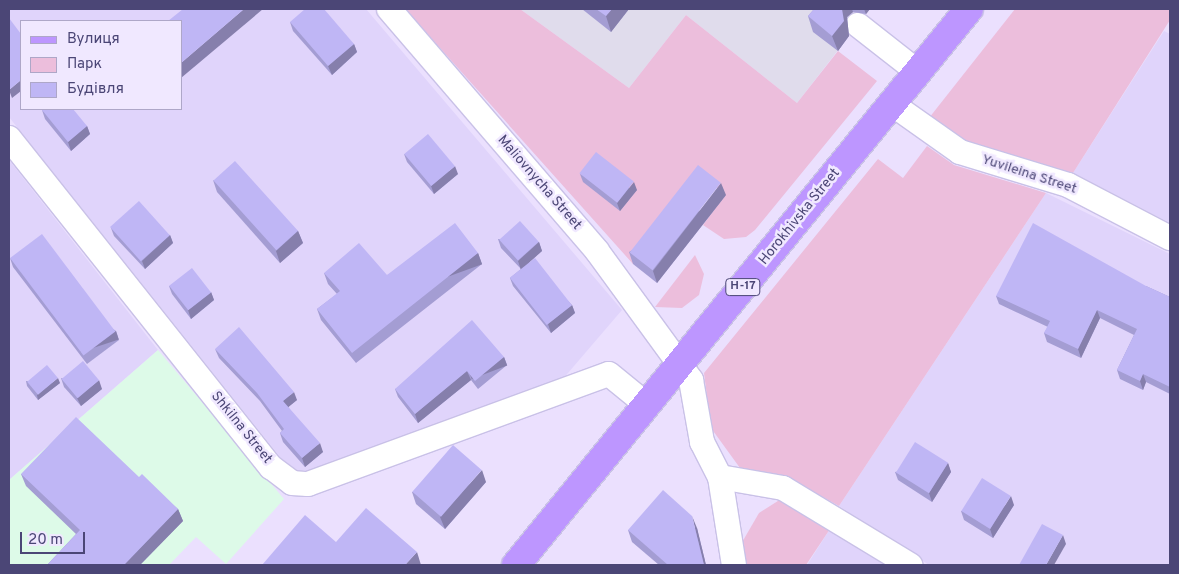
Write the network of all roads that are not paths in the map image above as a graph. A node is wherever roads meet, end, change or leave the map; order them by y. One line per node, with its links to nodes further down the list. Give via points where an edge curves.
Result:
1 (389, 9): 8 (street, Maliovnycha Street, via 597,251)
2 (970, 9): 4 (main road, Horokhivska Street / Н-17)
3 (858, 25): 4 (street)
4 (918, 72): 5 (main road, Horokhivska Street / Н-17)
5 (892, 104): 7 (street, Yuvileina Street, via 960,152 1068,185); 8 (main road, Horokhivska Street / Н-17)
6 (9, 138): 9 (street, Shkilna Street, via 272,467 292,483 308,484 609,374)
7 (1170, 238)
8 (679, 365): 9 (main road, Horokhivska Street / Н-17); 10 (street, Maliovnycha Street, via 691,380 702,442)
9 (647, 405): 11 (main road, Horokhivska Street / Н-17)
10 (720, 477): 12 (street, Maliovnycha Street); 13 (street, via 783,488)
11 (516, 565)
12 (734, 565)
13 (910, 565)

